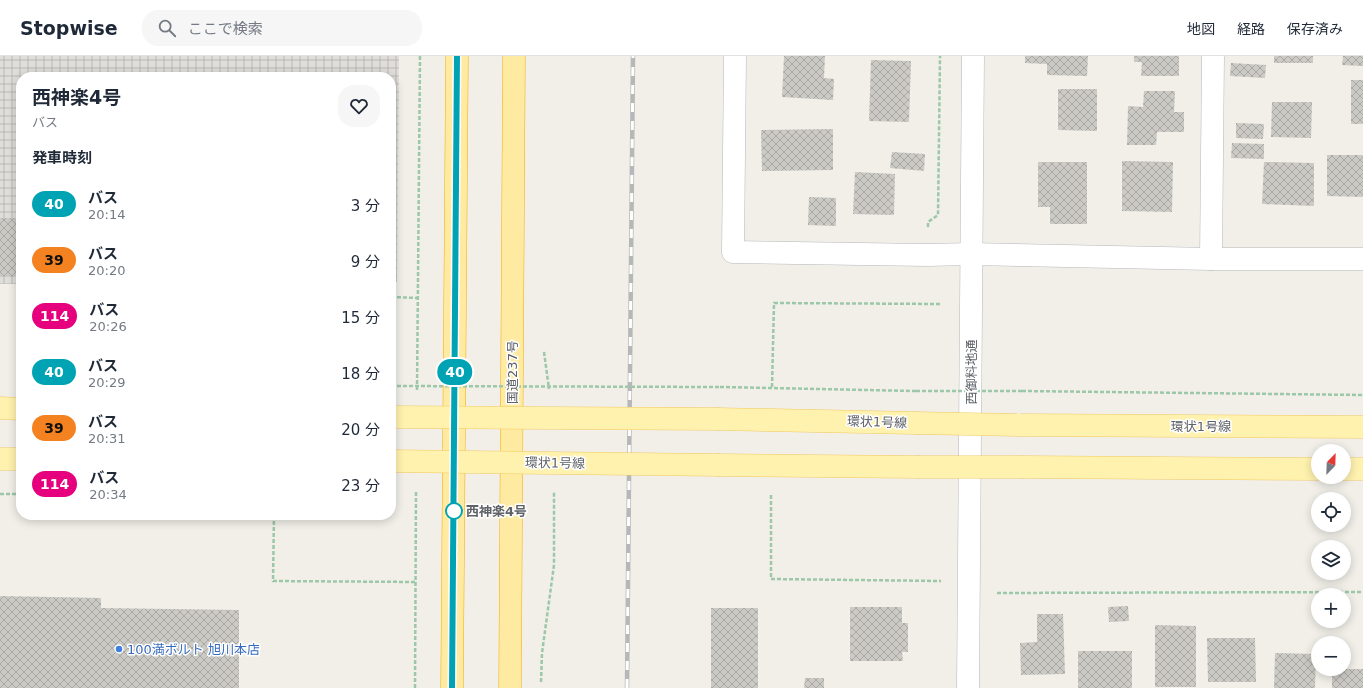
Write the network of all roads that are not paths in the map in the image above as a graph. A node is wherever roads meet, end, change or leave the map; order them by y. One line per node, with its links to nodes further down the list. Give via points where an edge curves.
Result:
1 (457, 56): 19 (highway)
2 (514, 56): 20 (highway, 国道237号)
3 (735, 56): 6 (street, via 733,252)
4 (973, 56): 6 (street, 西御料地通)
5 (1213, 56): 7 (street)
6 (972, 254): 7 (street); 21 (street, 西御料地通)
7 (1211, 259): 8 (street)
8 (1363, 259)
9 (0, 408): 10 (main road)
10 (16, 409)
11 (396, 417): 12 (main road, 環状1号線, bridge)
12 (1363, 427)
13 (0, 459): 14 (main road)
14 (16, 459)
15 (396, 461): 16 (main road, 環状1号線, bridge)
16 (1311, 469)
17 (1351, 469): 18 (main road)
18 (1363, 469)
19 (452, 688)
20 (510, 688)
21 (968, 688)

